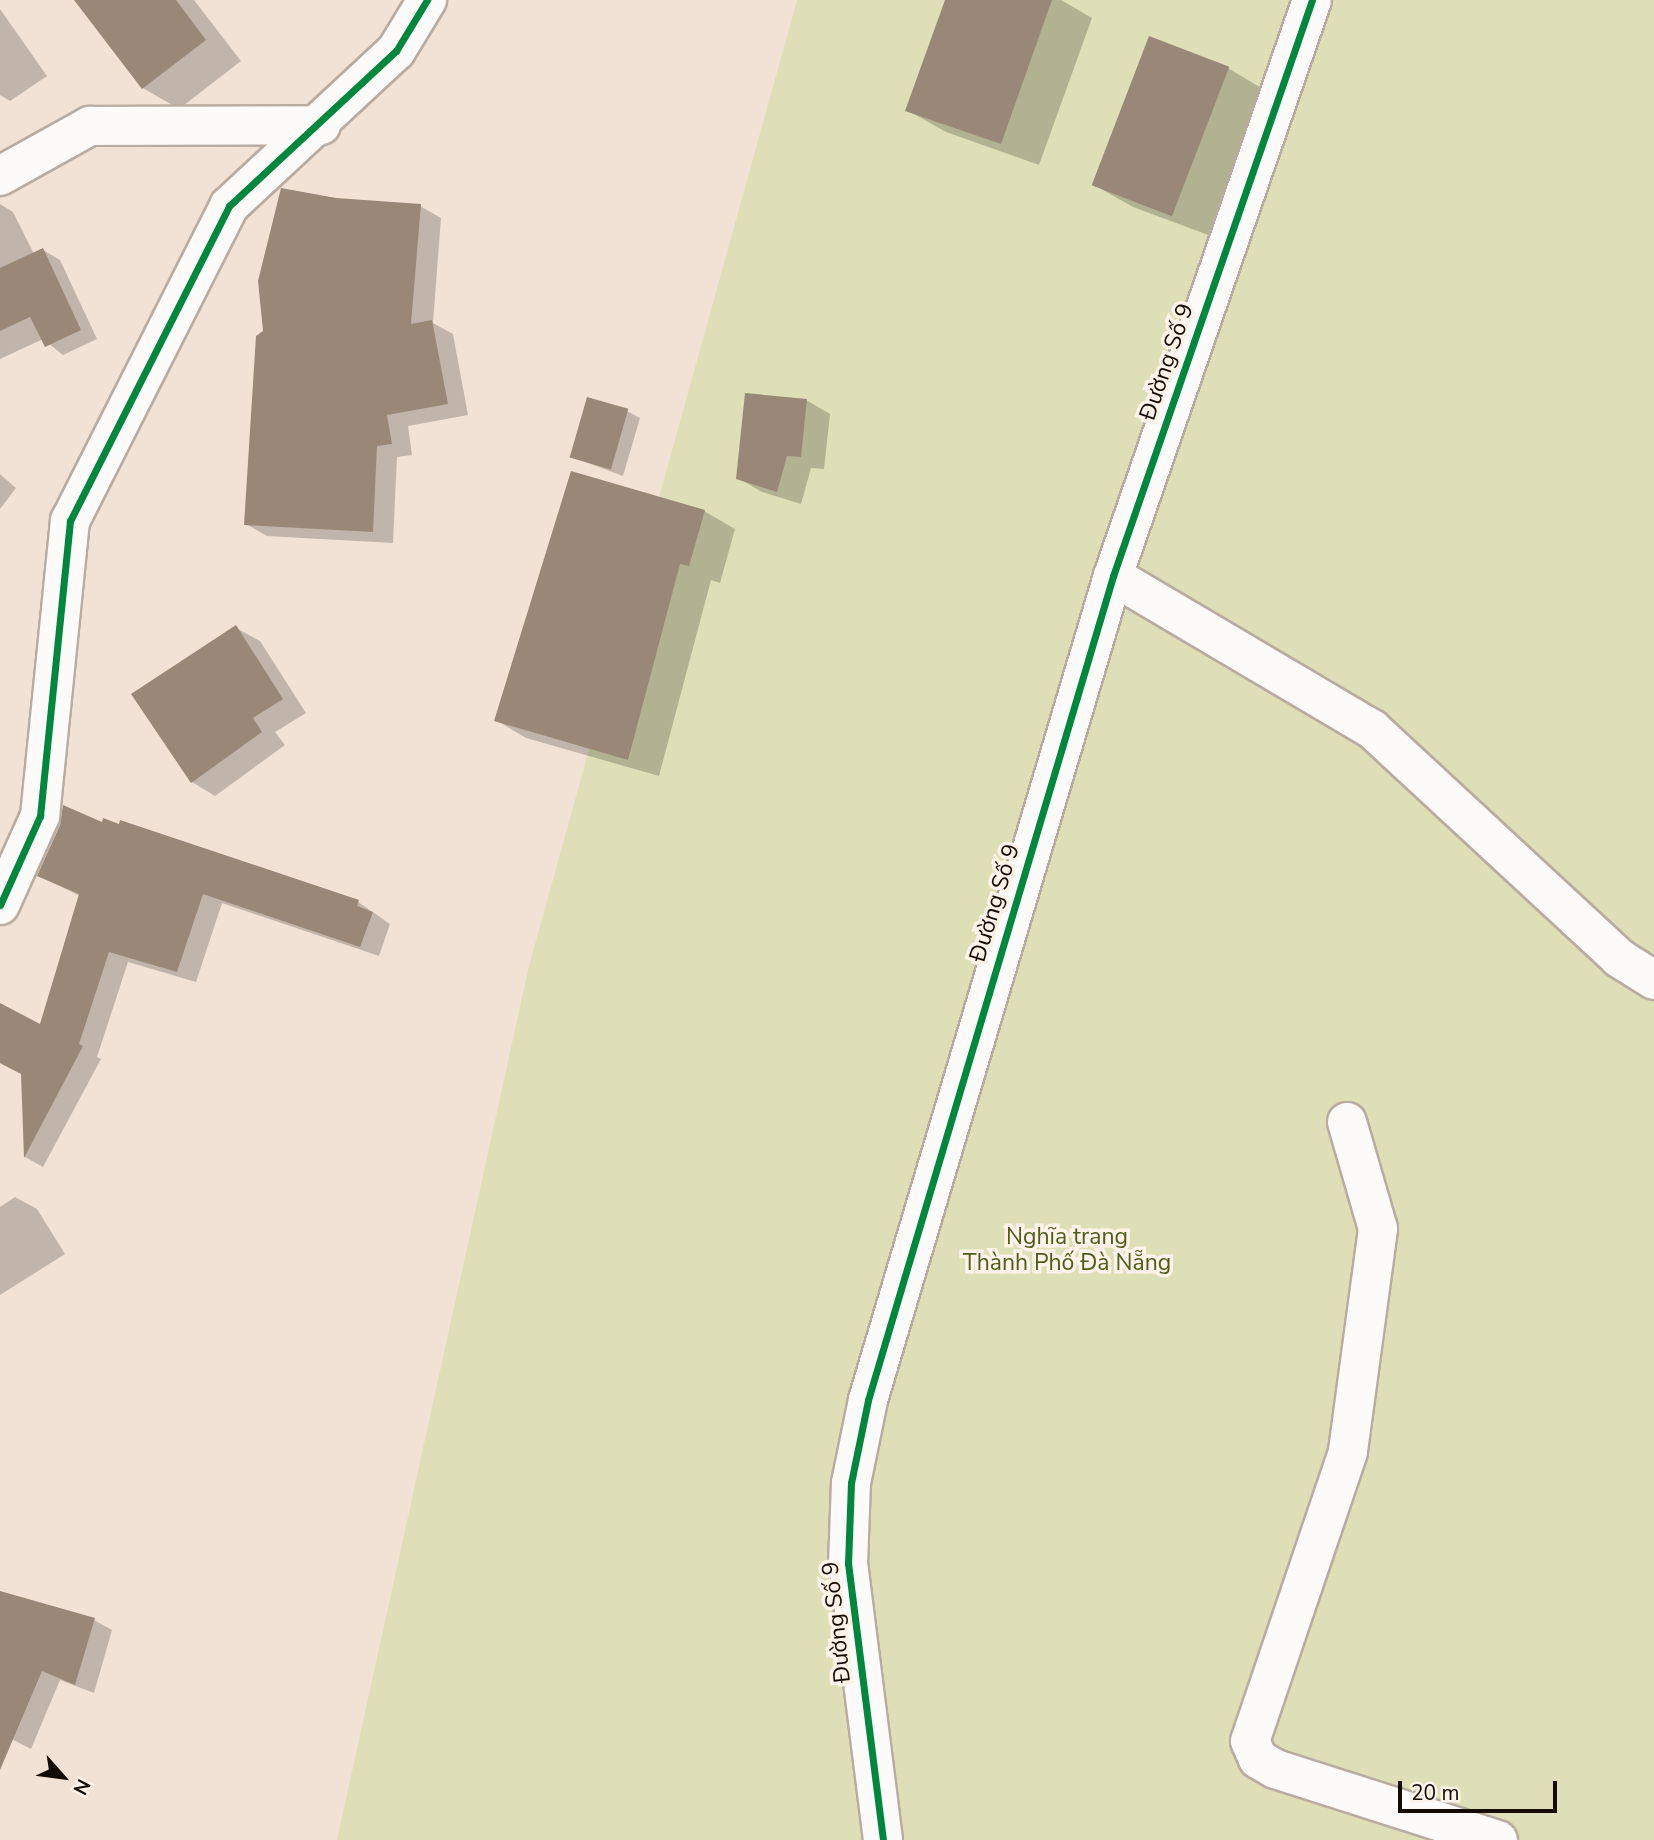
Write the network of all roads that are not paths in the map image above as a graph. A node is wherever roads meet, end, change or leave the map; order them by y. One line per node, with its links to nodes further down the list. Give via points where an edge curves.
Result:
1 (427, 0): 3 (street, via 396,51)
2 (1312, 0): 5 (street, Đường Số 9)
3 (321, 125): 4 (street, via 90,126); 6 (street, via 229,206 71,521 40,816)
4 (0, 176)
5 (1113, 576): 7 (street, via 1372,729 1619,958); 9 (street, Đường Số 9, via 867,1400 851,1483 848,1564)
6 (0, 905)
7 (1654, 980)
8 (1347, 1122): 10 (street, via 1378,1229 1348,1452 1251,1741 1258,1759 1275,1769)
9 (883, 1840)
10 (1498, 1840)

